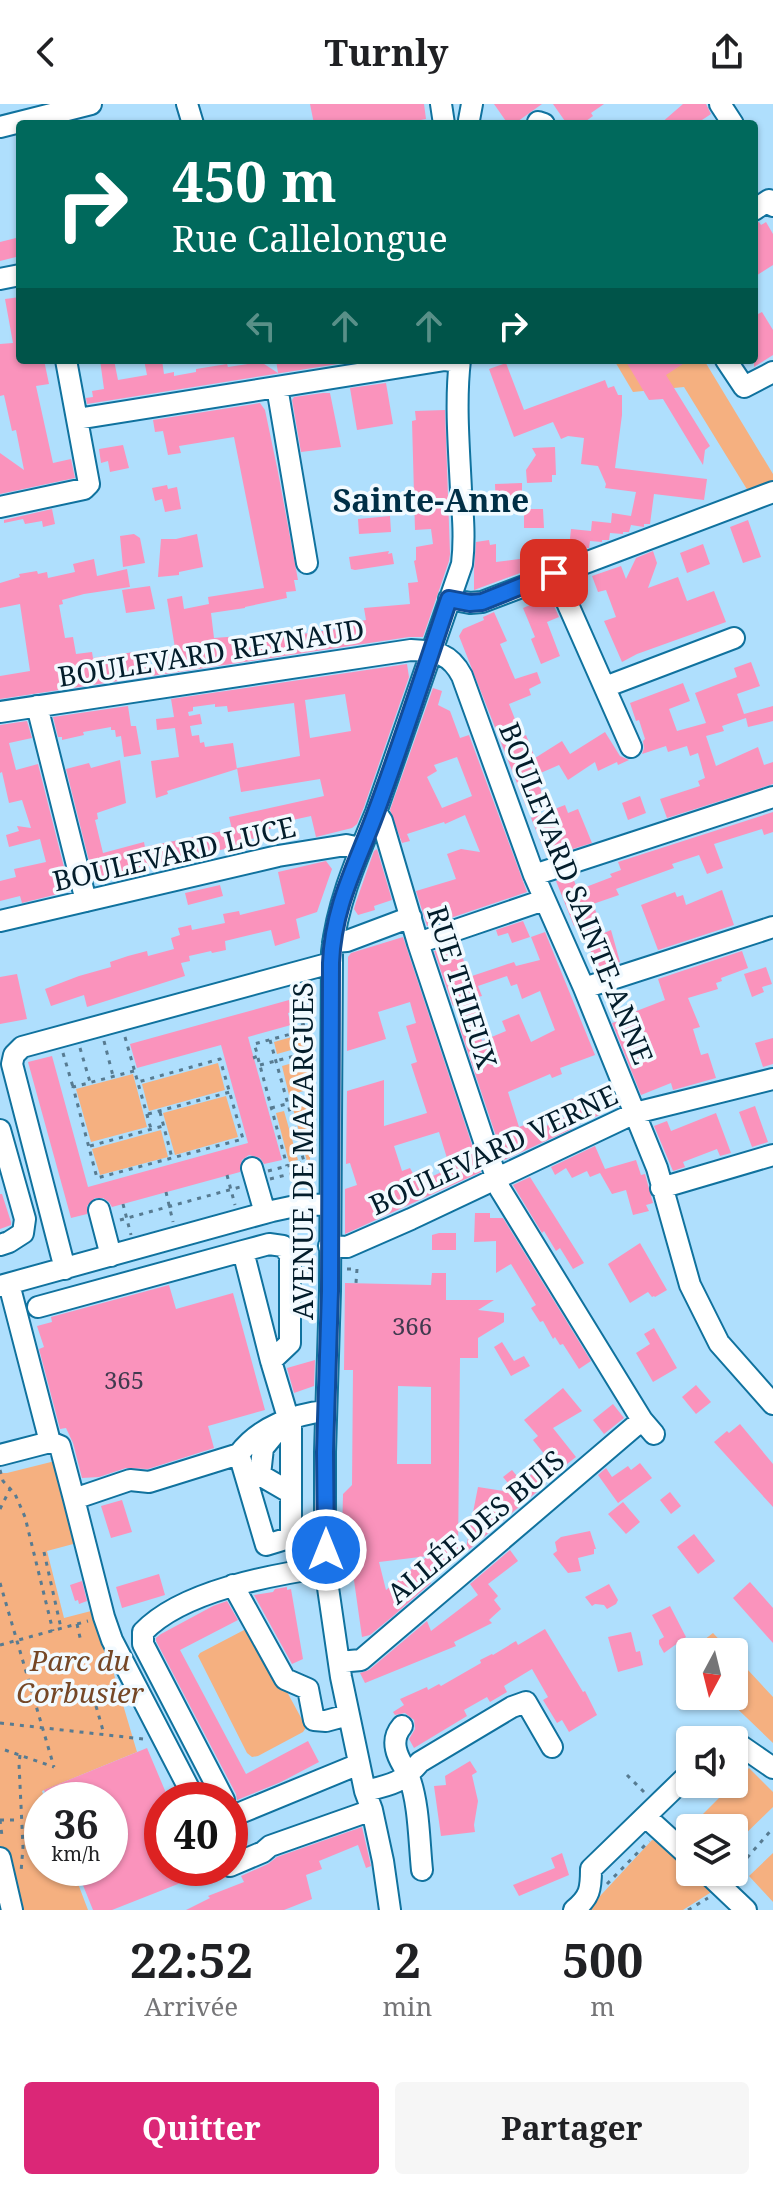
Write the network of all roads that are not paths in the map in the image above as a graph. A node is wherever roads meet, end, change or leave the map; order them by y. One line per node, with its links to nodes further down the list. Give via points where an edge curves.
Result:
1 (91, 104): 2 (street)
2 (28, 120)
3 (773, 206): 4 (street, via 769,200)
4 (758, 207)
5 (67, 364): 11 (street)
6 (420, 364): 10 (street)
7 (460, 364): 16 (street, AVENUE DE MAZARGUES, via 464,545)
8 (729, 364): 9 (street, via 744,387)
9 (773, 372)
10 (277, 387): 11 (street); 14 (street)
11 (77, 419): 13 (street, via 89,484)
12 (773, 492): 15 (street)
13 (0, 507)
14 (307, 563)
15 (554, 573): 16 (street, via 482,602); 19 (street)
16 (449, 599): 18 (street, AVENUE DE MAZARGUES)
17 (734, 638): 19 (street)
18 (431, 651): 20 (street, BOULEVARD REYNAUD); 24 (street, AVENUE DE MAZARGUES); 26 (street, BOULEVARD SAINTE-ANNE, via 448,657 462,676)
19 (605, 687): 22 (street)
20 (37, 706): 21 (street, BOULEVARD REYNAUD); 28 (street)
21 (0, 712)
22 (631, 747)
23 (773, 797): 26 (street)
24 (376, 812): 25 (street, AVENUE DE MAZARGUES); 29 (street, RUE THIEUX)
25 (360, 848): 28 (street, BOULEVARD LUCE, via 346,845 278,856); 32 (street, AVENUE DE MAZARGUES)
26 (534, 875): 27 (street, BOULEVARD SAINTE-ANNE)
27 (544, 900): 33 (street); 35 (street, BOULEVARD SAINTE-ANNE)
28 (86, 901): 30 (street, BOULEVARD LUCE)
29 (411, 917): 32 (street); 33 (street, RUE THIEUX)
30 (0, 921)
31 (773, 927): 35 (street)
32 (333, 942): 34 (street, AVENUE DE MAZARGUES)
33 (418, 943): 42 (street, RUE THIEUX)
34 (331, 963): 43 (street, AVENUE DE MAZARGUES); 50 (street, via 22,1047 14,1055 12,1064)
35 (584, 988): 37 (street, BOULEVARD SAINTE-ANNE)
36 (773, 1079): 37 (street, BOULEVARD VERNE)
37 (635, 1113): 41 (street, BOULEVARD SAINTE-ANNE); 42 (street, BOULEVARD VERNE)
38 (0, 1130): 46 (street, via 25,1219 23,1233)
39 (773, 1155): 41 (street)
40 (257, 1177): 44 (street)
41 (659, 1178): 54 (street, BOULEVARD SAINTE-ANNE, via 690,1285 719,1343)
42 (496, 1180): 47 (street, BOULEVARD VERNE, via 347,1247); 57 (street, RUE THIEUX)
43 (330, 1204): 44 (street); 47 (street, AVENUE DE MAZARGUES)
44 (265, 1213): 49 (street)
45 (101, 1218): 49 (street)
46 (0, 1245)
47 (329, 1246): 55 (street, AVENUE DE MAZARGUES)
48 (243, 1251): 52 (street); 53 (street); 53 (street, via 269,1244 283,1246 290,1255 290,1343)
49 (111, 1256): 50 (street)
50 (65, 1269): 51 (street)
51 (5, 1285): 58 (street)
52 (38, 1307)
53 (271, 1361): 56 (street)
54 (773, 1404)
55 (326, 1411): 56 (street); 63 (street, AVENUE DE MAZARGUES)
56 (287, 1420): 59 (street); 61 (street); 61 (street, via 263,1448 260,1475)
57 (648, 1427): 67 (street, ALLÉE DES BUIS, via 361,1660)
58 (50, 1442): 60 (street); 62 (street, via 60,1446)
59 (239, 1454): 62 (street); 64 (street, via 266,1545)
60 (0, 1455)
61 (291, 1493): 64 (street)
62 (74, 1499): 75 (street, via 112,1640)
63 (326, 1534): 64 (street); 65 (street, AVENUE DE MAZARGUES)
64 (291, 1538)
65 (325, 1567): 66 (street); 67 (street, AVENUE DE MAZARGUES)
66 (233, 1585): 68 (street, via 285,1679 308,1689 314,1720); 76 (street, via 155,1620 143,1632 143,1644)
67 (339, 1662): 68 (street, AVENUE DE MAZARGUES)
68 (348, 1715): 72 (street, AVENUE DE MAZARGUES)
69 (402, 1726): 74 (street, via 395,1746)
70 (552, 1747): 74 (street, via 526,1702 420,1762)
71 (748, 1751): 73 (street)
72 (359, 1764): 78 (street, AVENUE DE MAZARGUES); 79 (street)
73 (773, 1768)
74 (409, 1775): 78 (street); 84 (street)
75 (186, 1782)
76 (215, 1782)
77 (676, 1787): 80 (street)
78 (368, 1800): 83 (street); 88 (street, AVENUE DE MAZARGUES)
79 (248, 1810)
80 (646, 1817): 81 (street); 89 (street, via 591,1869 585,1902)
81 (676, 1844)
82 (0, 1858): 86 (street)
83 (248, 1858)
84 (422, 1870)
85 (721, 1886): 90 (street)
86 (3, 1889): 87 (street)
87 (12, 1910)
88 (390, 1910)
89 (574, 1910)
90 (746, 1910)

